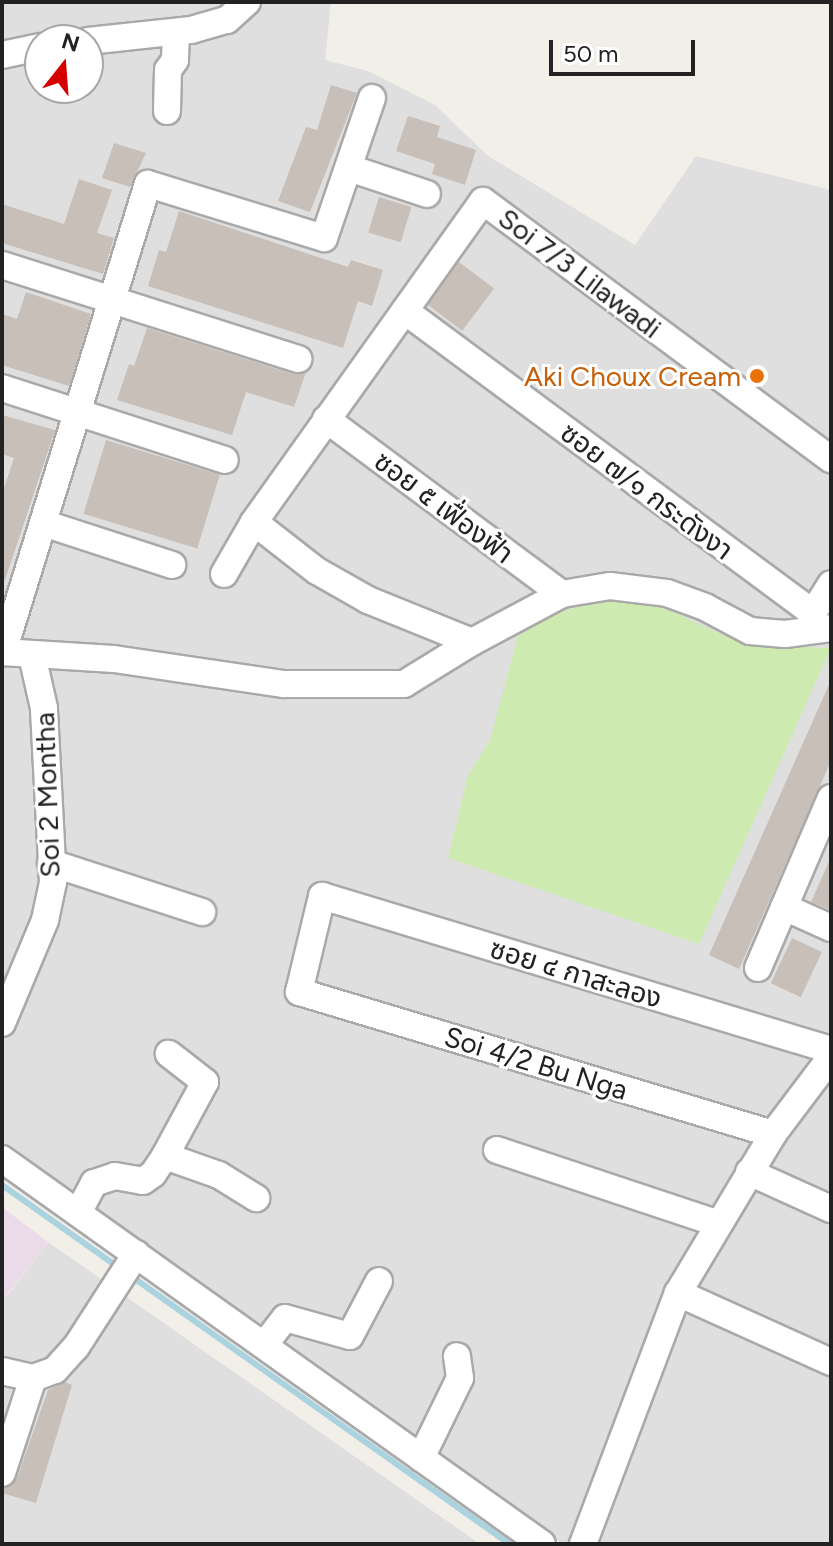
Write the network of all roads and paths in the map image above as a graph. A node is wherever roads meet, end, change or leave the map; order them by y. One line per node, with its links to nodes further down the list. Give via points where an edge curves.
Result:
1 (247, 2): 2 (street, via 227,20)
2 (176, 32): 3 (street); 7 (street)
3 (104, 39)
4 (24, 50): 5 (street)
5 (2, 55)
6 (372, 98): 8 (street)
7 (167, 111)
8 (349, 168): 9 (street); 11 (street, via 324,238 148,184)
9 (427, 194)
10 (2, 265): 11 (street)
11 (112, 300): 13 (street); 15 (street)
12 (405, 311): 16 (street); 17 (street, Soi 7/3 Lilawadi, via 483,201); 25 (street, ซอย ๗/๑ กระดังงา)
13 (298, 359)
14 (2, 388): 15 (street)
15 (78, 411): 18 (street); 20 (street)
16 (326, 419): 19 (street); 24 (street, ซอย ๕ เฟื่องฟ้า)
17 (831, 459)
18 (225, 460)
19 (254, 522): 22 (street); 26 (street, via 317,571 368,600)
20 (43, 523): 21 (street); 27 (street)
21 (172, 565)
22 (224, 574)
23 (831, 584): 25 (street)
24 (562, 594): 25 (street, via 610,586 667,593 750,631 785,634); 26 (street)
25 (819, 624)
26 (472, 642): 28 (street, via 404,684 374,685 284,684 114,659)
27 (3, 652): 28 (street)
28 (32, 655): 30 (street, Soi 2 Montha, via 44,708)
29 (831, 798): 31 (street)
30 (51, 863): 32 (street); 36 (street, Soi 2 Montha, via 45,920)
31 (784, 907): 33 (street); 34 (street)
32 (202, 912)
33 (831, 928)
34 (758, 968)
35 (299, 992): 37 (street, ซอย ๔ กาสะลอง, via 322,896); 40 (street, Soi 4/2 Bu Nga)
36 (2, 1023)
37 (831, 1050)
38 (169, 1054): 42 (street, via 205,1082)
39 (831, 1057): 40 (street)
40 (773, 1134): 44 (street)
41 (497, 1150): 48 (street)
42 (165, 1156): 45 (street, via 219,1175); 47 (street, via 143,1181 115,1176 94,1183)
43 (2, 1159): 47 (street)
44 (749, 1172): 46 (street); 48 (street)
45 (256, 1198)
46 (831, 1209)
47 (78, 1213): 49 (street)
48 (717, 1223): 51 (street)
49 (128, 1266): 52 (street); 56 (street, via 66,1358 55,1370)
50 (379, 1281): 52 (street, via 350,1336 285,1318)
51 (678, 1293): 54 (street); 60 (street)
52 (264, 1345): 57 (street)
53 (457, 1356): 57 (street, via 460,1378)
54 (831, 1362)
55 (2, 1371): 56 (street)
56 (33, 1378): 58 (street)
57 (421, 1458): 59 (street)
58 (2, 1473)
59 (542, 1544)
60 (583, 1544)

